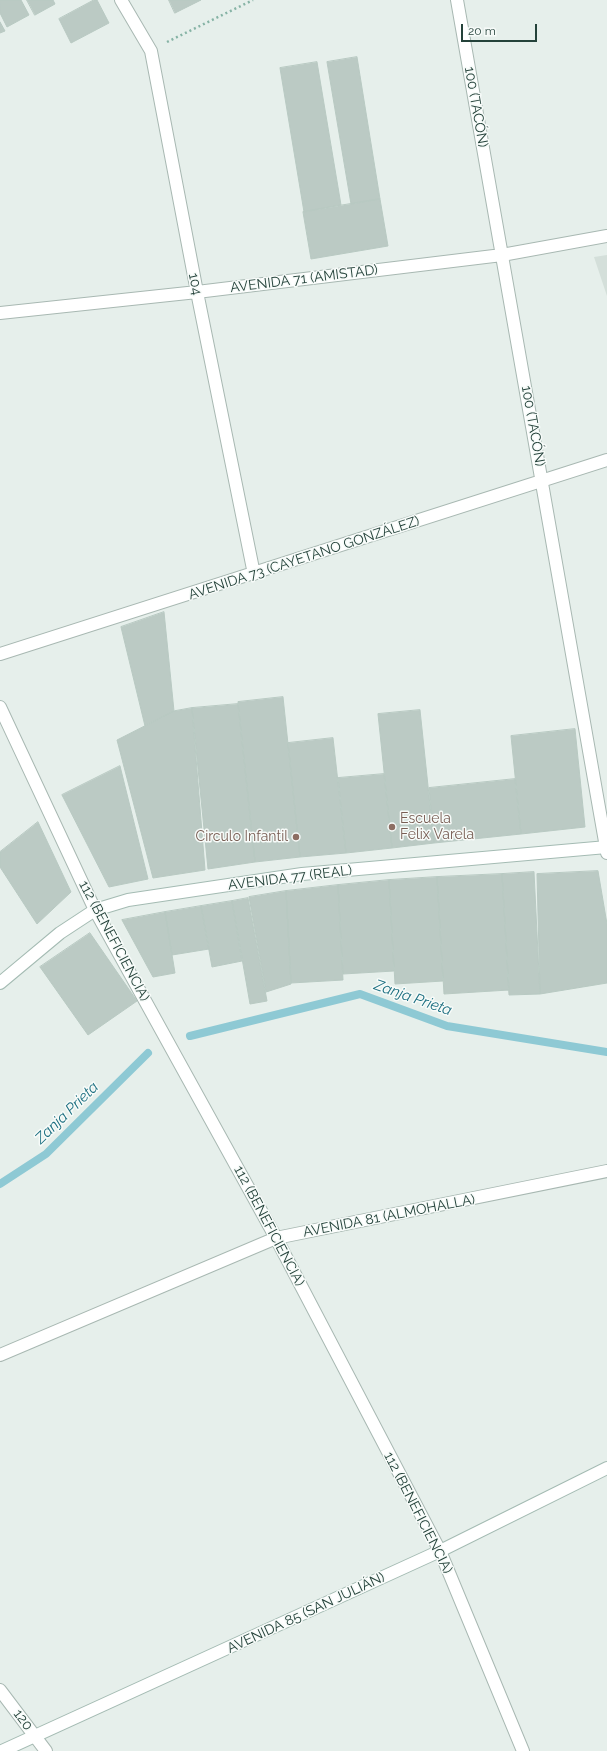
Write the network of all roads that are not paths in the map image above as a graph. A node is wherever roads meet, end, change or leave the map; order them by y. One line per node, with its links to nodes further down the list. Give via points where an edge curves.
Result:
1 (121, 0): 5 (street, 104, via 151,51)
2 (457, 0): 4 (street, 100 (TACÓN))
3 (607, 236): 4 (street, AVENIDA 71 (AMISTAD))
4 (502, 254): 5 (street, AVENIDA 71 (AMISTAD)); 8 (street, 100 (TACÓN))
5 (197, 292): 6 (street, AVENIDA 71 (AMISTAD)); 9 (street, 104)
6 (0, 313)
7 (607, 460): 8 (street, AVENIDA 73 (CAYETANO GONZÁLEZ))
8 (542, 482): 9 (street, AVENIDA 73 (CAYETANO GONZÁLEZ)); 12 (street, 100 (TACÓN))
9 (254, 574): 10 (street, AVENIDA 73 (CAYETANO GONZÁLEZ))
10 (0, 654)
11 (0, 707): 13 (street, 112 (BENEFICIENCIA))
12 (607, 849): 13 (street, AVENIDA 77 (REAL), via 302,874 128,900)
13 (95, 910): 14 (street, AVENIDA 77 (REAL), via 60,933); 16 (street, 112 (BENEFICIENCIA))
14 (0, 983)
15 (607, 1171): 16 (street, AVENIDA 81 (ALMOHALLA))
16 (276, 1238): 17 (street, AVENIDA 81 (ALMOHALLA)); 19 (street, 112 (BENEFICIENCIA))
17 (0, 1355)
18 (607, 1468): 19 (street, AVENIDA 85 (SAN JULIÁN))
19 (440, 1551): 21 (street, AVENIDA 85 (SAN JULIÁN)); 24 (street, 112 (BENEFICIENCIA))
20 (0, 1690): 21 (street, 120)
21 (36, 1737): 22 (street, AVENIDA 85 (SAN JULIÁN)); 23 (street, 120)
22 (2, 1751)
23 (46, 1751)
24 (523, 1751)

